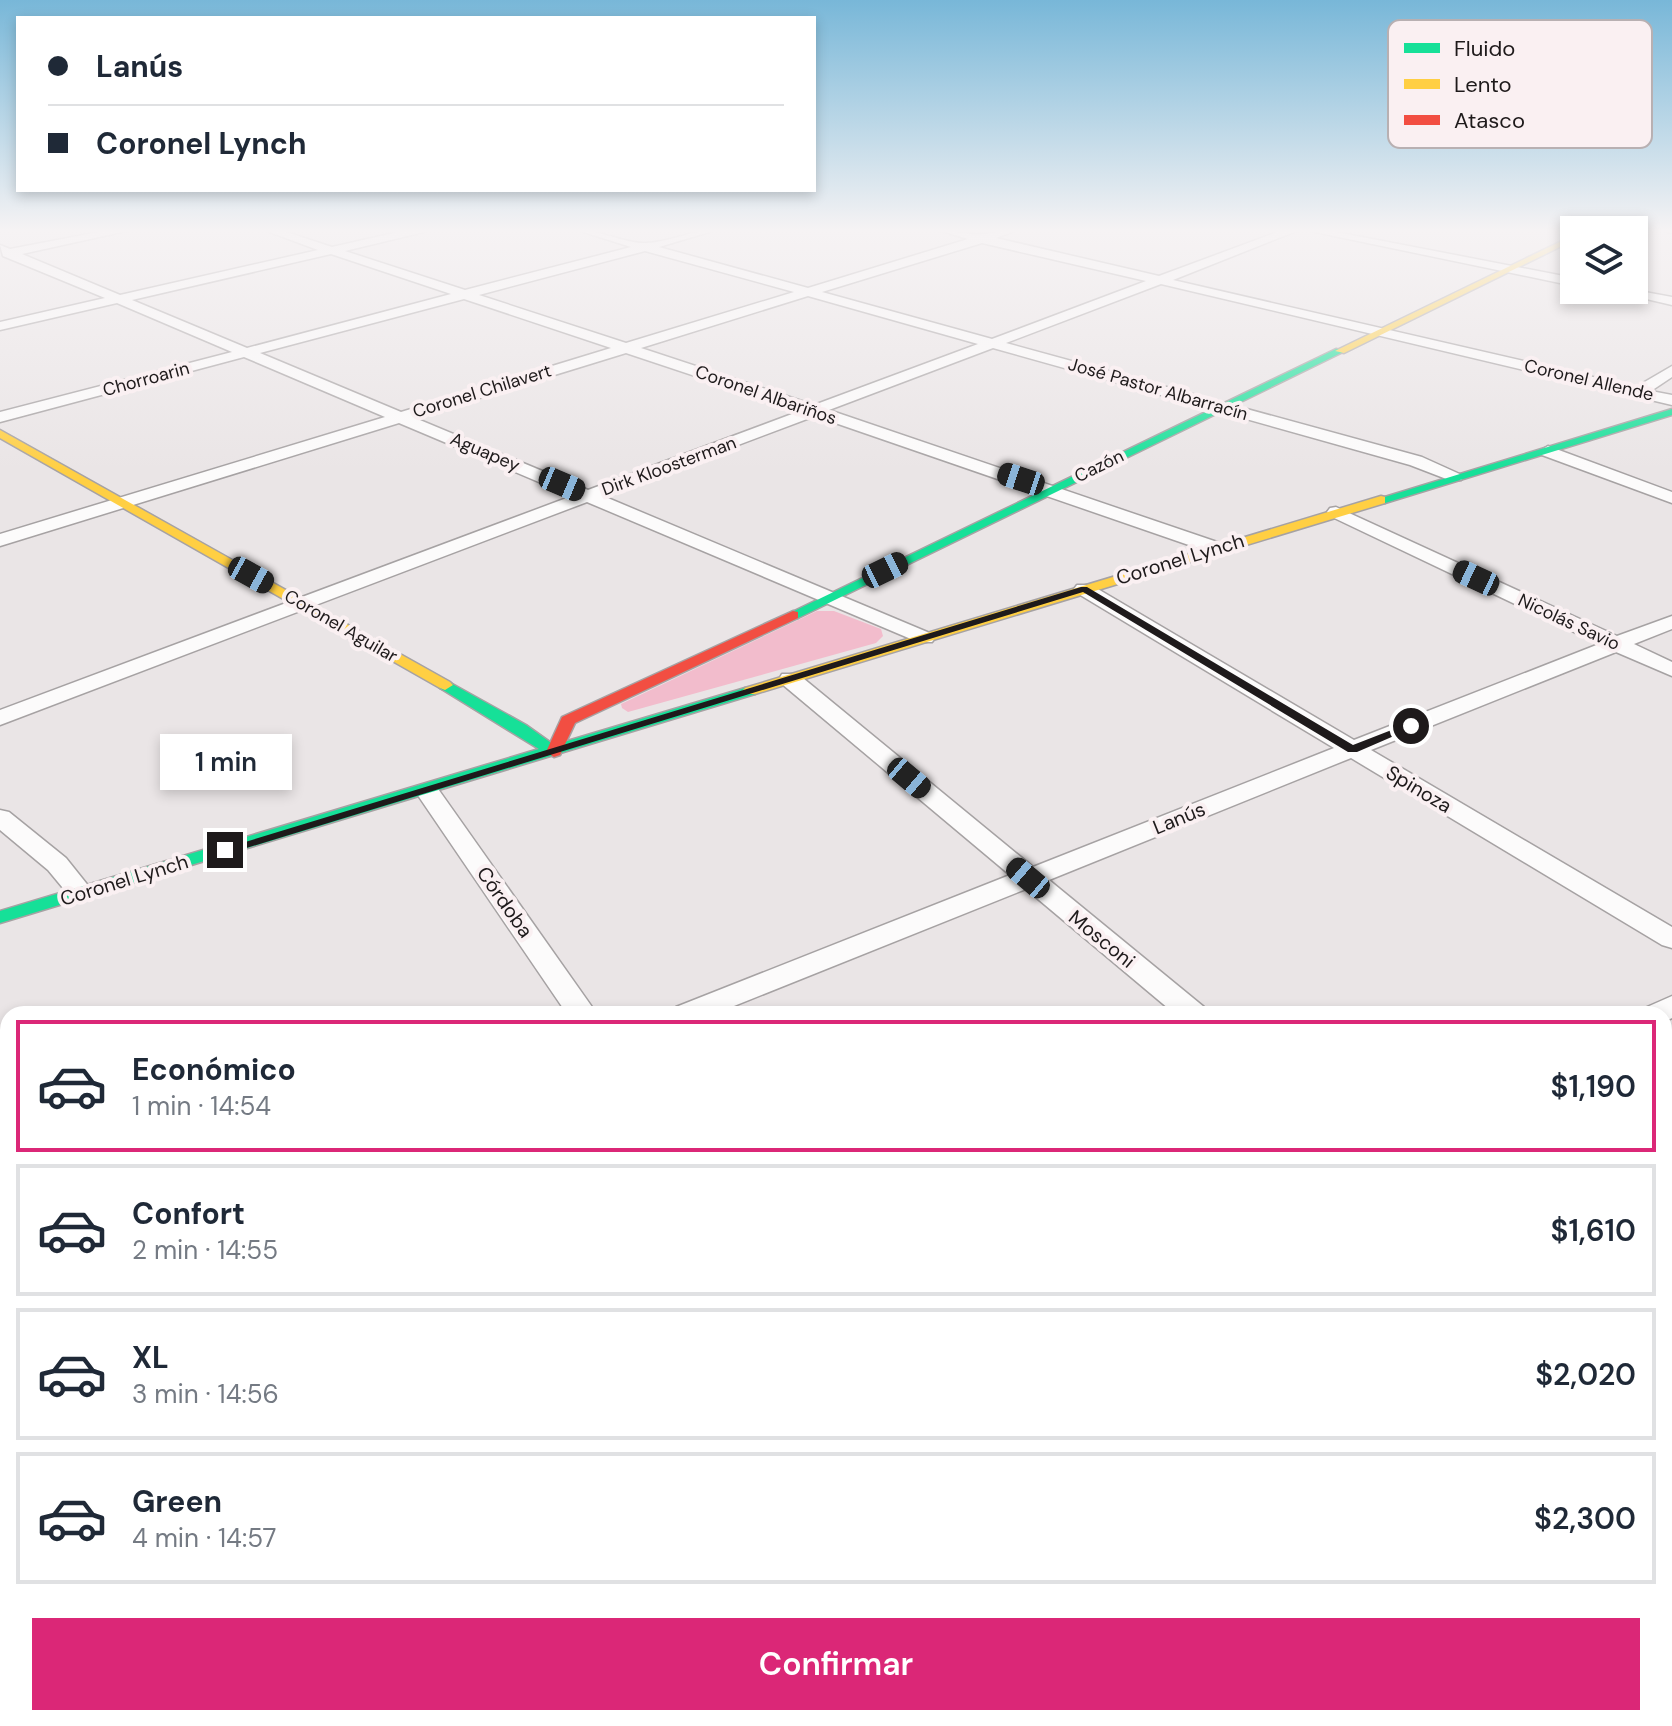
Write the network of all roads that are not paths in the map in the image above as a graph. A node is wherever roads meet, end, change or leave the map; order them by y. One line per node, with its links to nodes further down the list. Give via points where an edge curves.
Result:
1 (68, 311): 10 (street)
2 (147, 311): 14 (street, Aguapey)
3 (402, 311): 14 (street, Chorroarin)
4 (515, 311): 13 (street, Coronel Albariños)
5 (747, 311): 13 (street, Coronel Chilavert)
6 (875, 311): 12 (street, José Pastor Albarracín)
7 (1081, 311): 12 (street, Dirk Kloosterman)
8 (1293, 311): 11 (street, Coronel Allende)
9 (1422, 311): 11 (street, Cazón)
10 (0, 326)
11 (1380, 331): 16 (street, Coronel Allende); 18 (street, Cazón)
12 (993, 343): 18 (street, José Pastor Albarracín); 19 (street, Dirk Kloosterman)
13 (628, 347): 19 (street, Coronel Albariños); 21 (street, Coronel Chilavert)
14 (249, 352): 21 (street, Aguapey); 22 (street, Chorroarin)
15 (1672, 370): 16 (street)
16 (1639, 392): 17 (street, Coronel Allende)
17 (1672, 400)
18 (1221, 407): 25 (street, José Pastor Albarracín); 26 (street, Cazón)
19 (815, 411): 26 (street, Coronel Albariños); 27 (street, Dirk Kloosterman)
20 (1672, 412): 24 (street, Coronel Lynch)
21 (400, 416): 27 (street, Aguapey); 29 (street, Coronel Chilavert)
22 (0, 417)
23 (0, 433): 29 (street, Coronel Aguilar)
24 (1548, 451): 25 (street, Coronel Lynch); 28 (street)
25 (1455, 476): 30 (street, Coronel Lynch)
26 (1051, 489): 32 (street, Coronel Albariños); 34 (street, Cazón)
27 (589, 496): 34 (street, Aguapey); 35 (street, Dirk Kloosterman)
28 (1672, 498)
29 (120, 503): 31 (street, Coronel Chilavert); 35 (street, Coronel Aguilar)
30 (1336, 512): 32 (street, Coronel Lynch); 38 (street, Nicolás Savio)
31 (0, 540)
32 (1216, 548): 33 (street, Coronel Lynch)
33 (1084, 589): 37 (street, Coronel Lynch); 42 (street, Spinoza)
34 (830, 598): 37 (street, Aguapey); 43 (street, Cazón, via 568,720)
35 (304, 604): 41 (street, Dirk Kloosterman); 43 (street, Coronel Aguilar)
36 (1672, 622): 38 (street, Lanús)
37 (925, 638): 40 (street, Coronel Lynch)
38 (1616, 644): 39 (street, Nicolás Savio); 42 (street, Lanús)
39 (1672, 670)
40 (790, 679): 43 (street, Coronel Lynch); 46 (street, Mosconi)
41 (0, 718)
42 (1352, 749): 46 (street, Lanús); 49 (street, Spinoza)
43 (554, 752): 44 (street, Coronel Lynch)
44 (427, 791): 47 (street, Coronel Lynch); 50 (street, Córdoba)
45 (0, 817): 47 (street, via 57,864)
46 (1028, 878): 51 (street, Lanús); 52 (street, Mosconi)
47 (81, 893): 48 (street, Coronel Lynch)
48 (0, 917)
49 (1672, 939)
50 (576, 1006)
51 (706, 1006)
52 (1184, 1006)

